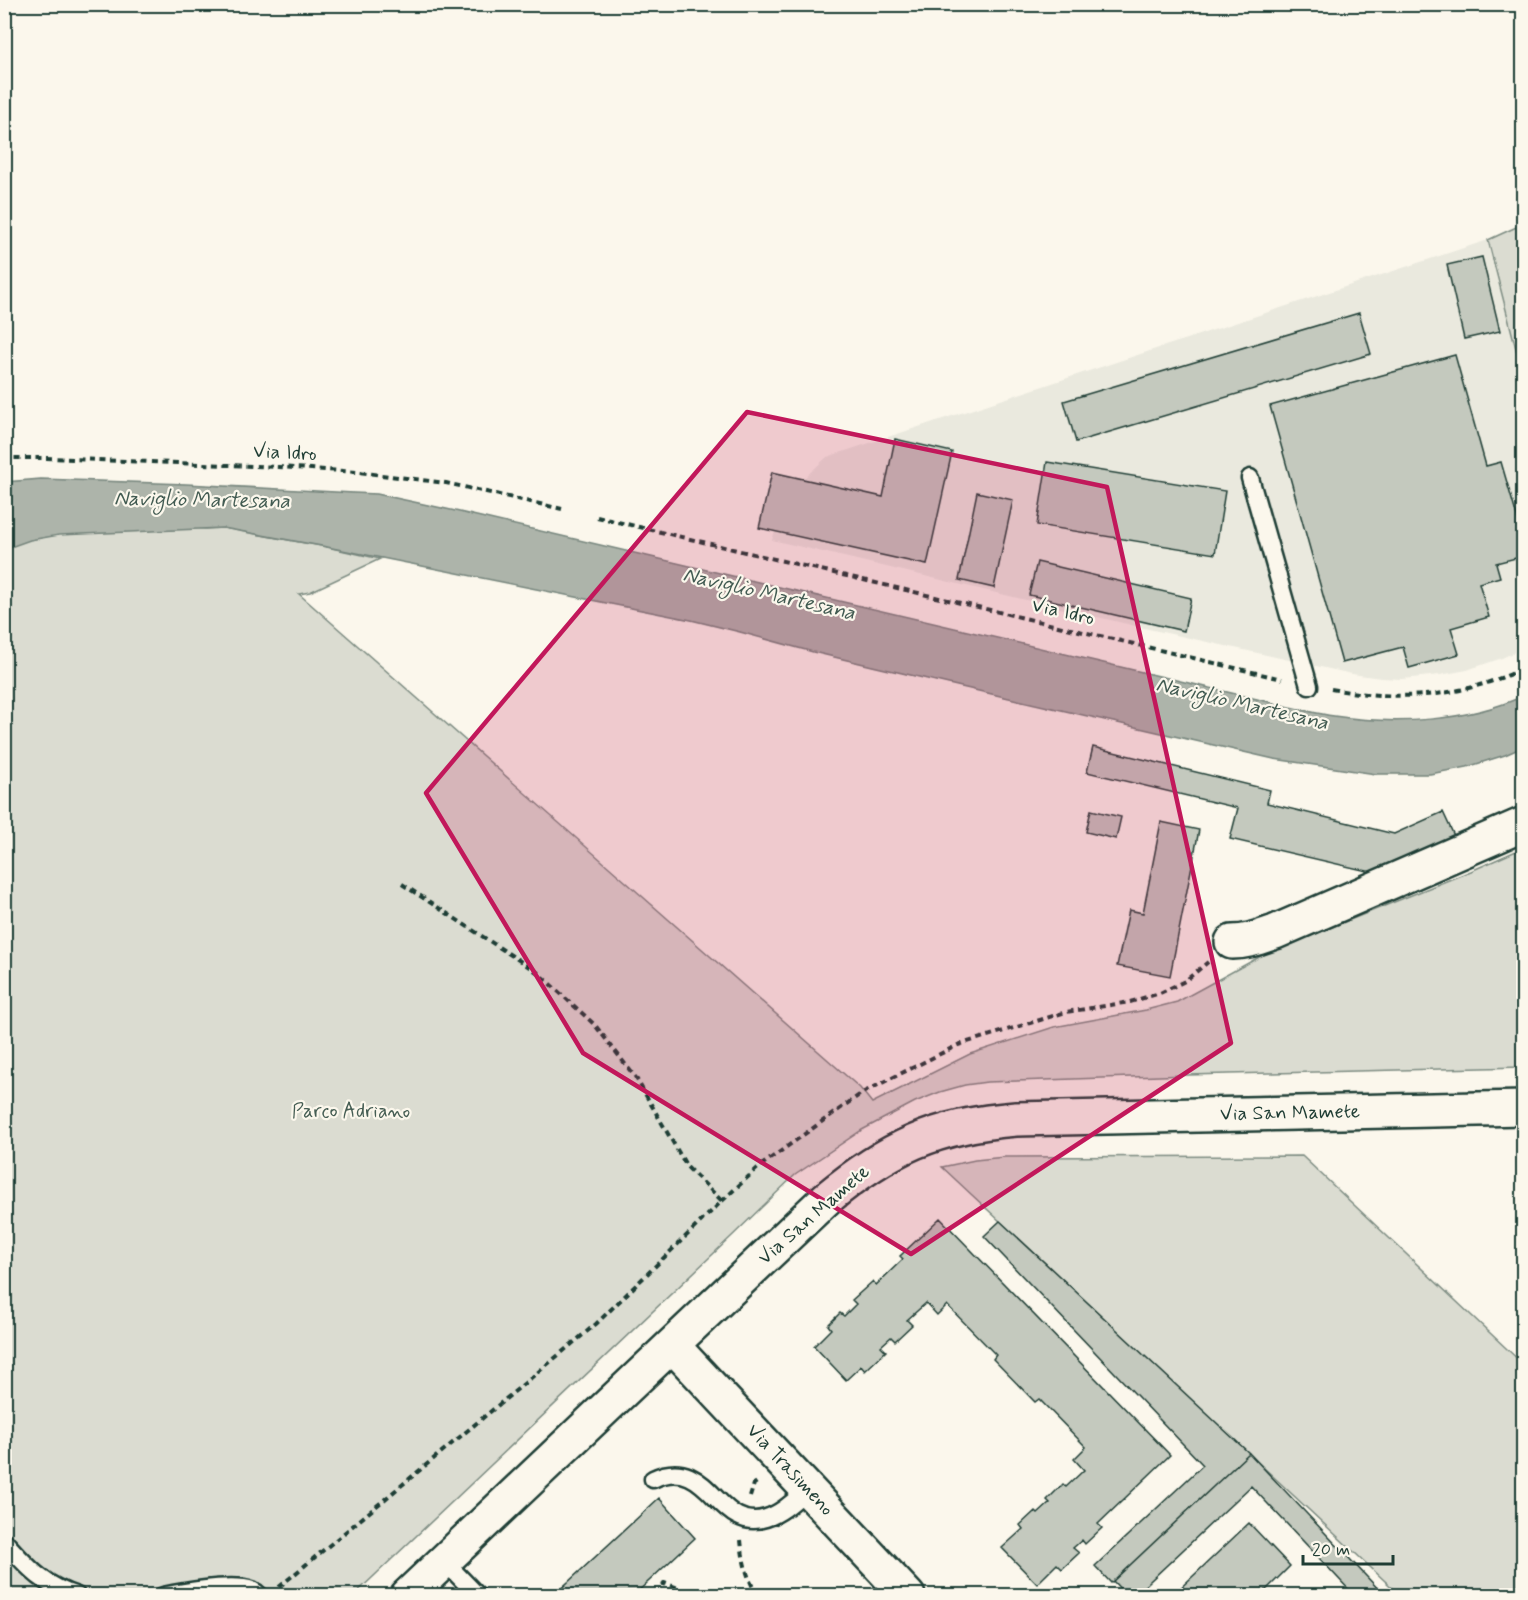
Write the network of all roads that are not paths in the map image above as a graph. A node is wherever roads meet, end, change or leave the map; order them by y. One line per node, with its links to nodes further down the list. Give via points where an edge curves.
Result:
1 (1250, 478): 2 (lane)
2 (1309, 686)
3 (1524, 824): 4 (street, via 1255,940)
4 (1232, 942)
5 (1524, 1108): 6 (street, Via San Mamete, via 1016,1119 941,1132 875,1162 840,1187)
6 (672, 1345): 8 (street, Via Trasimeno); 10 (street, Via San Mamete)
7 (653, 1479): 8 (lane, via 671,1473 686,1474 736,1515 753,1520 781,1511)
8 (808, 1489): 16 (street, Via Trasimeno)
9 (4, 1541): 11 (lane, via 40,1578)
10 (444, 1561): 14 (street, Via San Mamete); 15 (lane)
11 (77, 1596)
12 (163, 1596): 13 (lane, via 242,1588)
13 (260, 1596)
14 (407, 1596)
15 (478, 1596)
16 (908, 1596)

